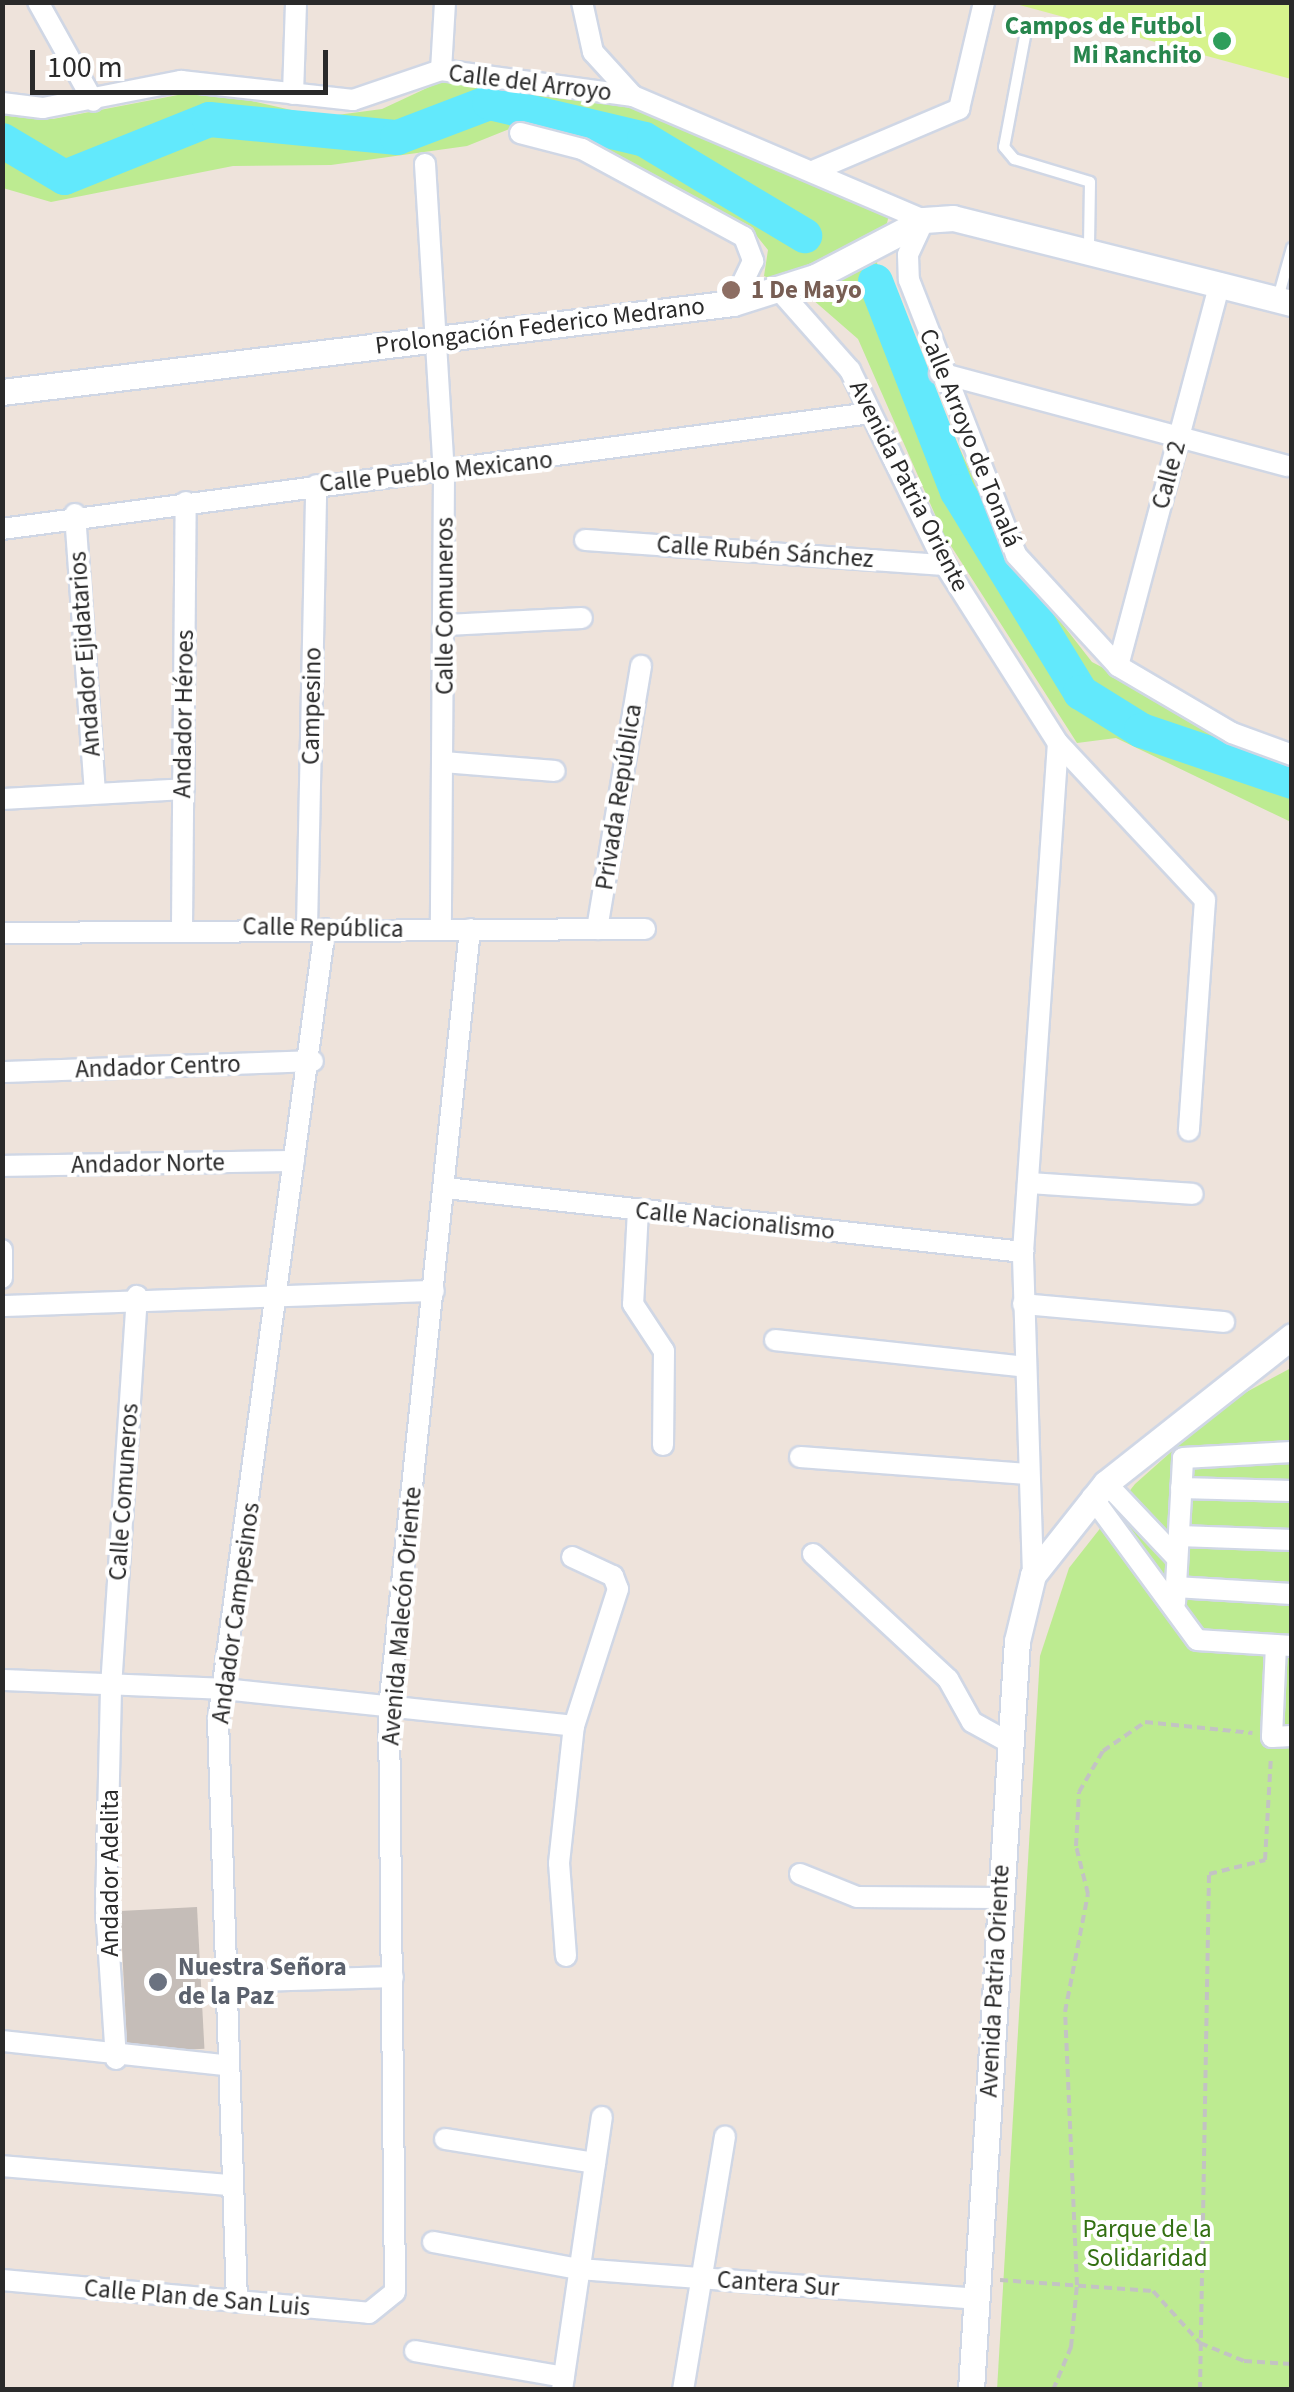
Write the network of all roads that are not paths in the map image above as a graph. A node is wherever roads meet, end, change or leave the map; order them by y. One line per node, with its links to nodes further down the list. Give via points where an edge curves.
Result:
1 (38, 2): 10 (street)
2 (296, 2): 8 (street)
3 (444, 2): 7 (street)
4 (582, 2): 9 (street, via 593,52)
5 (984, 2): 14 (street, via 958,110)
6 (1026, 31): 17 (lane, via 1004,146 1014,159 1090,182)
7 (441, 70): 8 (street, Calle del Arroyo, via 353,100); 9 (street, Calle del Arroyo)
8 (293, 94): 10 (street, Calle del Arroyo, via 181,81)
9 (632, 96): 14 (street, Calle del Arroyo)
10 (92, 101): 11 (street, Calle del Arroyo)
11 (2, 102)
12 (520, 133): 21 (street, via 582,150 744,237 753,261)
13 (425, 164): 22 (street, Calle Comuneros)
14 (813, 171): 15 (street, Calle del Arroyo)
15 (924, 220): 17 (street, Prolongación Federico Medrano, via 981,222); 19 (street, Prolongación Federico Medrano); 23 (street, Calle Arroyo de Tonalá, via 908,272)
16 (1292, 248): 20 (lane)
17 (1089, 249): 18 (street, Prolongación Federico Medrano)
18 (1220, 284): 20 (street, Prolongación Federico Medrano); 26 (street, Calle 2)
19 (780, 292): 21 (street, Prolongación Federico Medrano); 25 (street, Avenida Patria Oriente, via 850,370)
20 (1285, 301)
21 (733, 304): 22 (street, Prolongación Federico Medrano)
22 (440, 337): 24 (street, Prolongación Federico Medrano); 28 (street, Calle Comuneros)
23 (940, 373): 26 (street); 38 (street, Calle Arroyo de Tonalá, via 1016,556)
24 (2, 392)
25 (870, 413): 28 (street, Calle Pueblo Mexicano); 34 (street, Avenida Patria Oriente)
26 (1180, 432): 27 (street); 38 (street, Calle 2)
27 (1288, 466)
28 (444, 475): 29 (street, Calle Pueblo Mexicano); 36 (street, Calle Comuneros)
29 (316, 485): 30 (street, Calle Pueblo Mexicano); 47 (street, Campesino)
30 (186, 502): 31 (street, Calle Pueblo Mexicano); 43 (street, Andador Héroes)
31 (75, 514): 32 (street, Calle Pueblo Mexicano); 44 (street, Andador Ejidatarios)
32 (2, 529)
33 (585, 540): 34 (street, Calle Rubén Sánchez)
34 (946, 566): 39 (street, Avenida Patria Oriente)
35 (582, 618): 36 (street)
36 (447, 625): 41 (street, Calle Comuneros)
37 (641, 666): 50 (street, Privada República)
38 (1118, 666): 40 (street, Calle Arroyo de Tonalá, via 1232,733)
39 (1058, 742): 55 (street, Avenida Patria Oriente, via 1208,908); 58 (street, Avenida Patria Oriente)
40 (1292, 756)
41 (444, 762): 42 (street); 48 (street, Calle Comuneros)
42 (555, 771)
43 (184, 788): 44 (street); 46 (street, Andador Héroes)
44 (96, 794): 45 (street)
45 (2, 798)
46 (182, 926): 47 (street, Calle República); 52 (street, Calle República)
47 (316, 929): 48 (street, Calle República); 53 (street, Andador Campesinos)
48 (441, 929): 49 (street, Calle República)
49 (470, 929): 50 (street, Calle República); 59 (street, Avenida Malecón Oriente)
50 (597, 929): 51 (street, Calle República)
51 (645, 929)
52 (2, 933)
53 (314, 1061): 54 (street, Andador Centro); 56 (street, Andador Campesinos)
54 (2, 1072)
55 (1189, 1130)
56 (294, 1161): 57 (street, Andador Norte); 67 (street, Andador Campesinos)
57 (2, 1166)
58 (1028, 1183): 60 (street); 63 (street, Avenida Patria Oriente)
59 (446, 1188): 61 (street, Calle Nacionalismo); 65 (street, Avenida Malecón Oriente)
60 (1194, 1194)
61 (638, 1210): 63 (street, Calle Nacionalismo); 74 (street, via 633,1304 664,1351)
62 (2, 1250): 64 (street)
63 (1023, 1252): 68 (street, Avenida Patria Oriente)
64 (2, 1278)
65 (434, 1291): 67 (street); 95 (street, Avenida Malecón Oriente)
66 (137, 1296): 67 (street); 69 (street); 93 (street, Calle Comuneros)
67 (280, 1299): 94 (street, Andador Campesinos)
68 (1023, 1304): 70 (street); 73 (street, Avenida Patria Oriente)
69 (2, 1306)
70 (1224, 1322)
71 (1292, 1336): 79 (street, Avenida Patria Oriente)
72 (775, 1340): 73 (street)
73 (1026, 1366): 77 (street, Avenida Patria Oriente)
74 (662, 1445)
75 (1292, 1452): 78 (street, via 1188,1453)
76 (800, 1457): 77 (street)
77 (1027, 1474): 88 (street, Avenida Patria Oriente)
78 (1181, 1488): 80 (street); 82 (street)
79 (1099, 1490): 81 (street); 84 (street); 88 (street, Avenida Patria Oriente)
80 (1292, 1492)
81 (1150, 1529): 84 (street); 87 (street)
82 (1178, 1536): 83 (street); 87 (street)
83 (1292, 1540)
84 (1135, 1548): 90 (street)
85 (813, 1554): 98 (street, via 948,1679 972,1722)
86 (572, 1557): 96 (street, via 613,1576 618,1589)
87 (1177, 1558): 90 (street)
88 (1033, 1575): 98 (street, Avenida Patria Oriente, via 1017,1641)
89 (1292, 1594): 90 (street)
90 (1175, 1595): 91 (street, via 1197,1640)
91 (1284, 1645): 97 (street)
92 (2, 1680): 93 (street)
93 (111, 1687): 94 (street); 105 (street, Andador Adelita, via 106,1909)
94 (224, 1689): 95 (street); 103 (street, Andador Campesinos)
95 (389, 1708): 96 (street); 102 (street, Avenida Malecón Oriente)
96 (574, 1726): 101 (street, via 558,1863)
97 (1282, 1737)
98 (1010, 1743): 100 (street, Avenida Patria Oriente)
99 (800, 1874): 100 (street, via 858,1897)
100 (1000, 1898): 117 (street, Avenida Patria Oriente)
101 (566, 1956)
102 (392, 1977): 103 (street); 119 (street, Avenida Malecón Oriente, via 398,2280)
103 (223, 1982): 106 (street, Andador Campesinos)
104 (2, 2041): 105 (street)
105 (116, 2058): 106 (street)
106 (224, 2065): 112 (street, Andador Campesinos)
107 (602, 2117): 110 (street)
108 (725, 2136): 115 (street)
109 (445, 2140): 110 (street)
110 (595, 2163): 114 (street)
111 (2, 2166): 112 (street)
112 (230, 2185): 118 (street, Andador Campesinos)
113 (433, 2242): 114 (street, Cantera Sur)
114 (580, 2269): 115 (street, Cantera Sur); 121 (street)
115 (702, 2279): 117 (street, Cantera Sur); 122 (street)
116 (2, 2280): 118 (street, Calle Plan de San Luis)
117 (977, 2289): 123 (street, Avenida Patria Oriente)
118 (237, 2302): 119 (street, Calle Plan de San Luis, via 370,2313)
119 (388, 2303)
120 (414, 2351): 121 (street)
121 (563, 2383)
122 (683, 2390)
123 (971, 2390)

